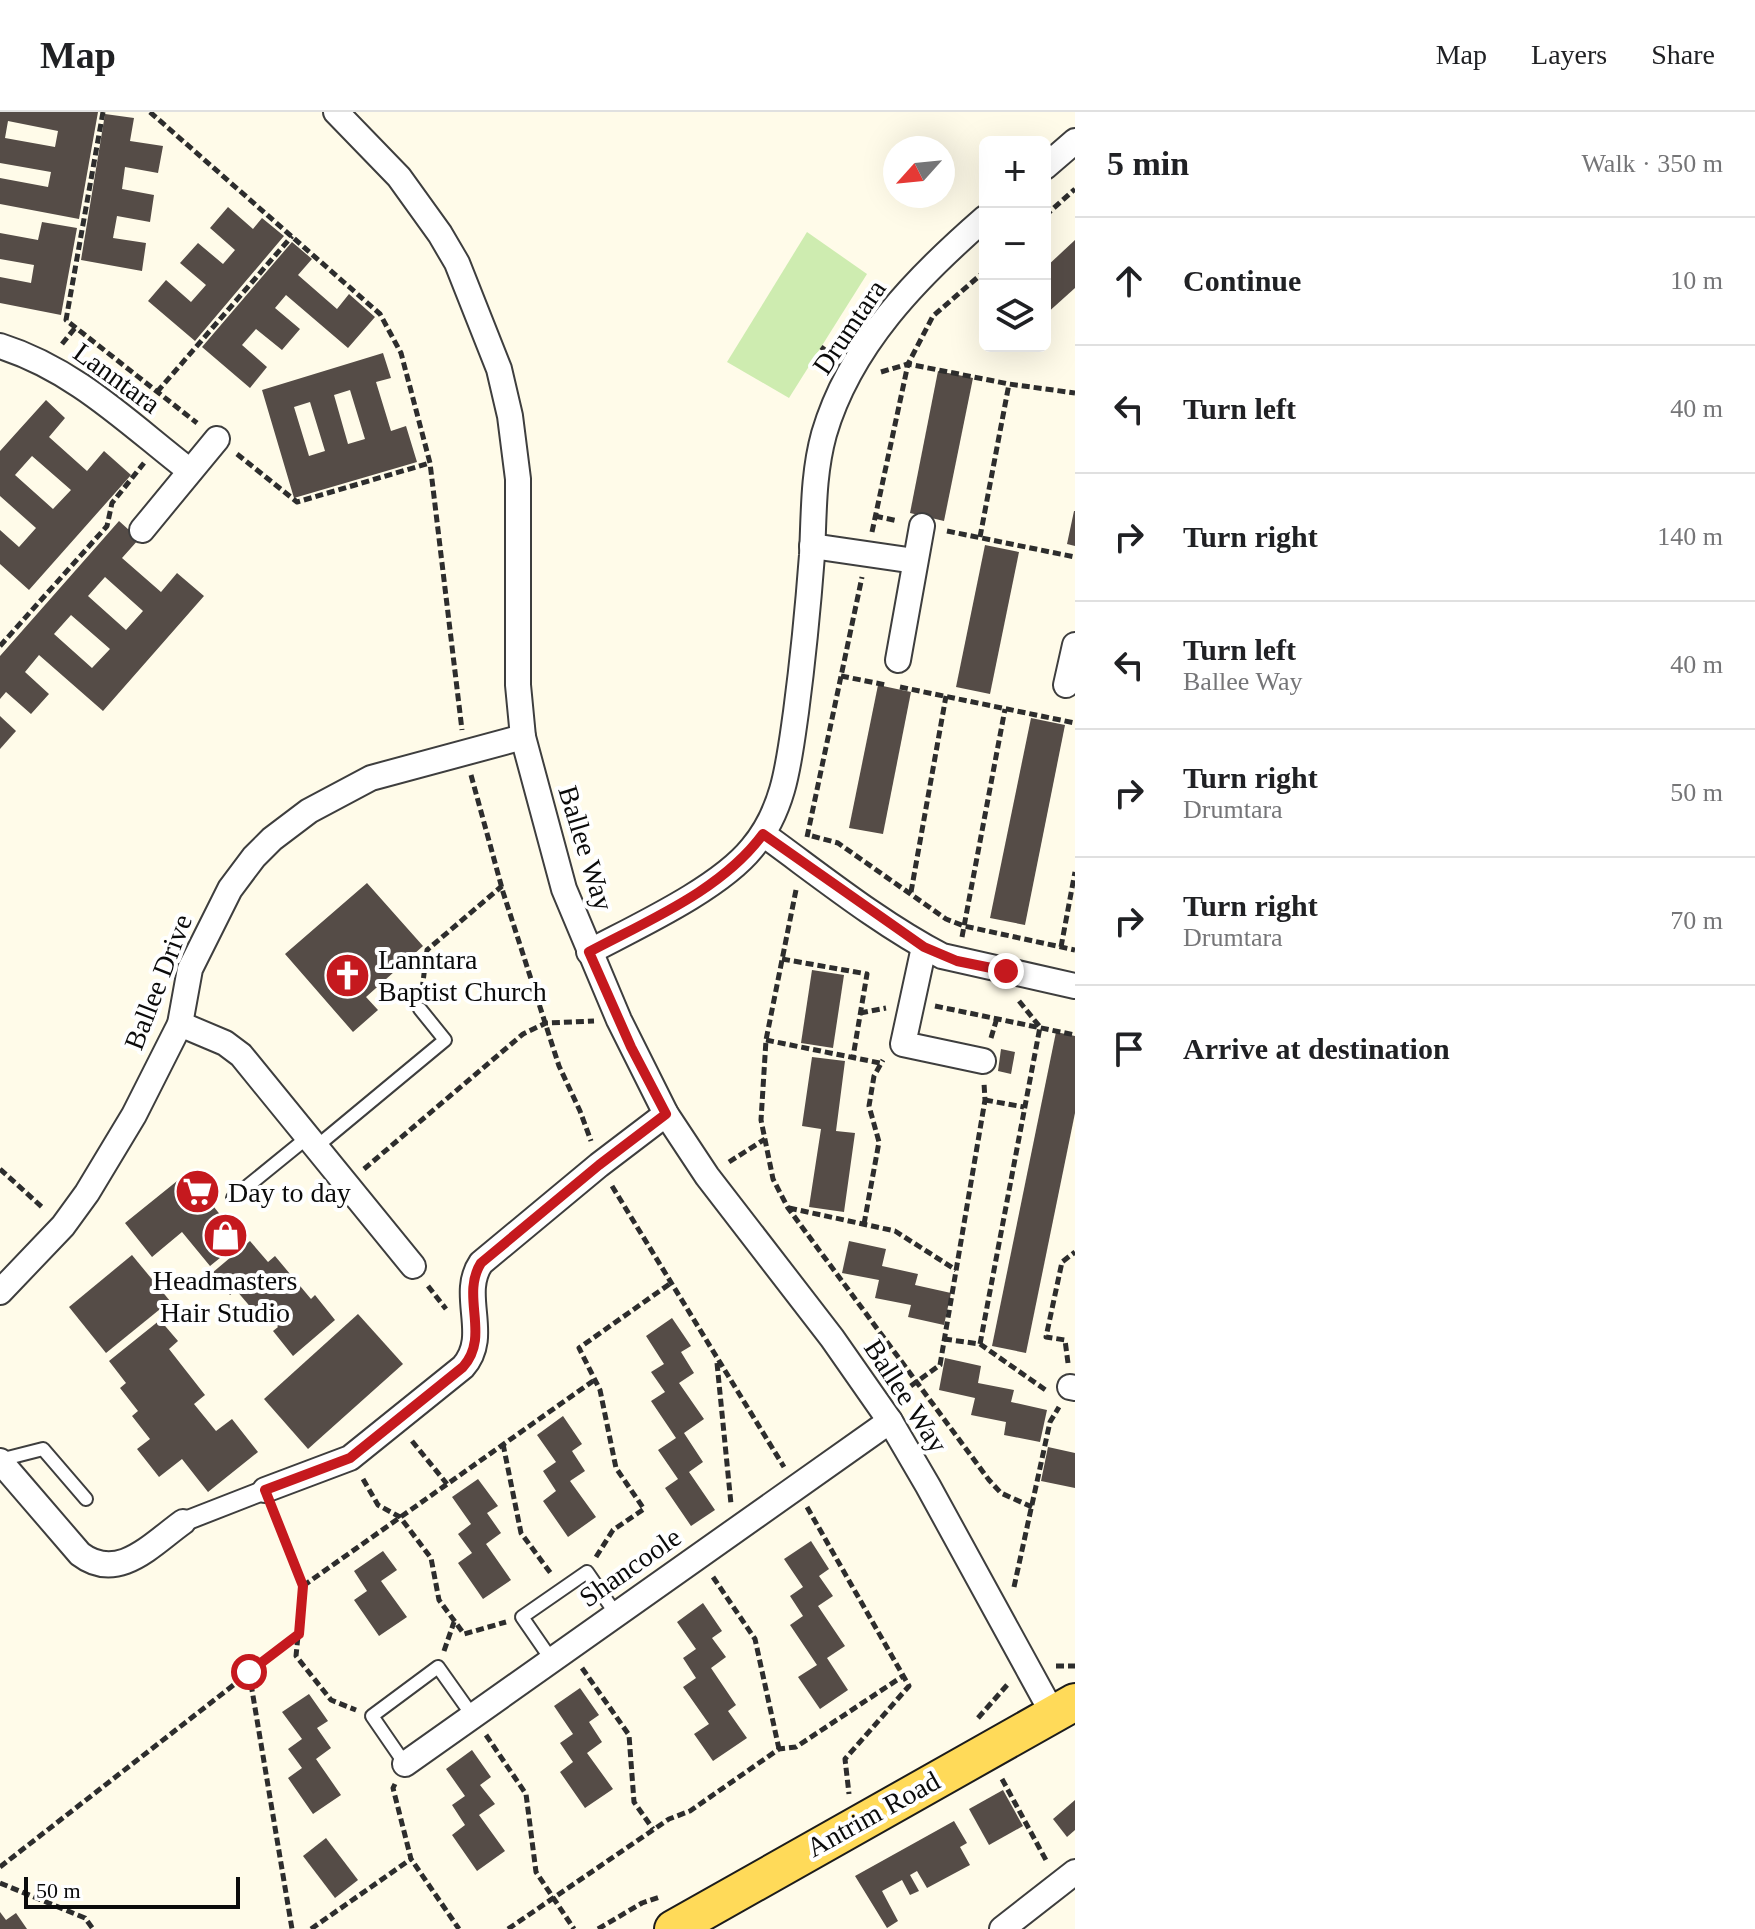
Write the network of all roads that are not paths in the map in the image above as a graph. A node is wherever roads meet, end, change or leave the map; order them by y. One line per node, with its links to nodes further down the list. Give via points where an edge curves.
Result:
1 (336, 112): 15 (street, Ballee Way, via 399,177 440,234 499,369 518,479)
2 (1075, 141): 3 (street)
3 (1051, 162)
4 (979, 223): 10 (street, Drumtara, via 929,267 851,369 824,437)
5 (0, 346): 7 (street, Lanntara, via 63,373)
6 (217, 439): 7 (street)
7 (190, 471): 9 (street)
8 (922, 526): 11 (street)
9 (142, 530)
10 (812, 546): 11 (street); 16 (street, Drumtara, via 804,657 786,776)
11 (915, 561): 13 (street)
12 (1075, 645): 14 (street)
13 (898, 660)
14 (1066, 685)
15 (523, 737): 18 (street, Ballee Way, via 564,889); 21 (street, Ballee Drive, via 371,778 328,799 272,839 242,872 210,926 190,969)
16 (763, 834): 17 (street); 18 (street, Drumtara, via 714,881)
17 (924, 947): 19 (street, via 957,961); 22 (street, via 903,1044)
18 (589, 952): 23 (street, Ballee Way)
19 (1075, 986)
20 (420, 1009): 24 (lane, via 445,1040)
21 (180, 1024): 24 (street, via 241,1055); 27 (street, Ballee Drive, via 87,1193)
22 (983, 1061)
23 (666, 1114): 28 (street, Ballee Way); 30 (street, via 481,1263 472,1285 476,1336 463,1367 350,1458)
24 (312, 1142): 25 (lane); 26 (street)
25 (233, 1198)
26 (413, 1266)
27 (0, 1292)
28 (890, 1421): 33 (street, Shancoole); 35 (street, Ballee Way, via 1000,1616)
29 (0, 1460): 31 (lane, via 43,1449); 32 (street, via 90,1562 118,1565)
30 (265, 1490): 32 (street)
31 (86, 1499)
32 (183, 1522)
33 (616, 1614): 34 (street, Shancoole); 34 (lane, via 587,1572 522,1617)
34 (560, 1653): 36 (street, Shancoole)
35 (1064, 1708): 39 (main road, Antrim Road)
36 (472, 1715): 37 (street, Shancoole); 37 (lane, via 438,1667 372,1716)
37 (405, 1764)
38 (1067, 1878): 40 (street)
39 (673, 1929)
40 (1002, 1929)

